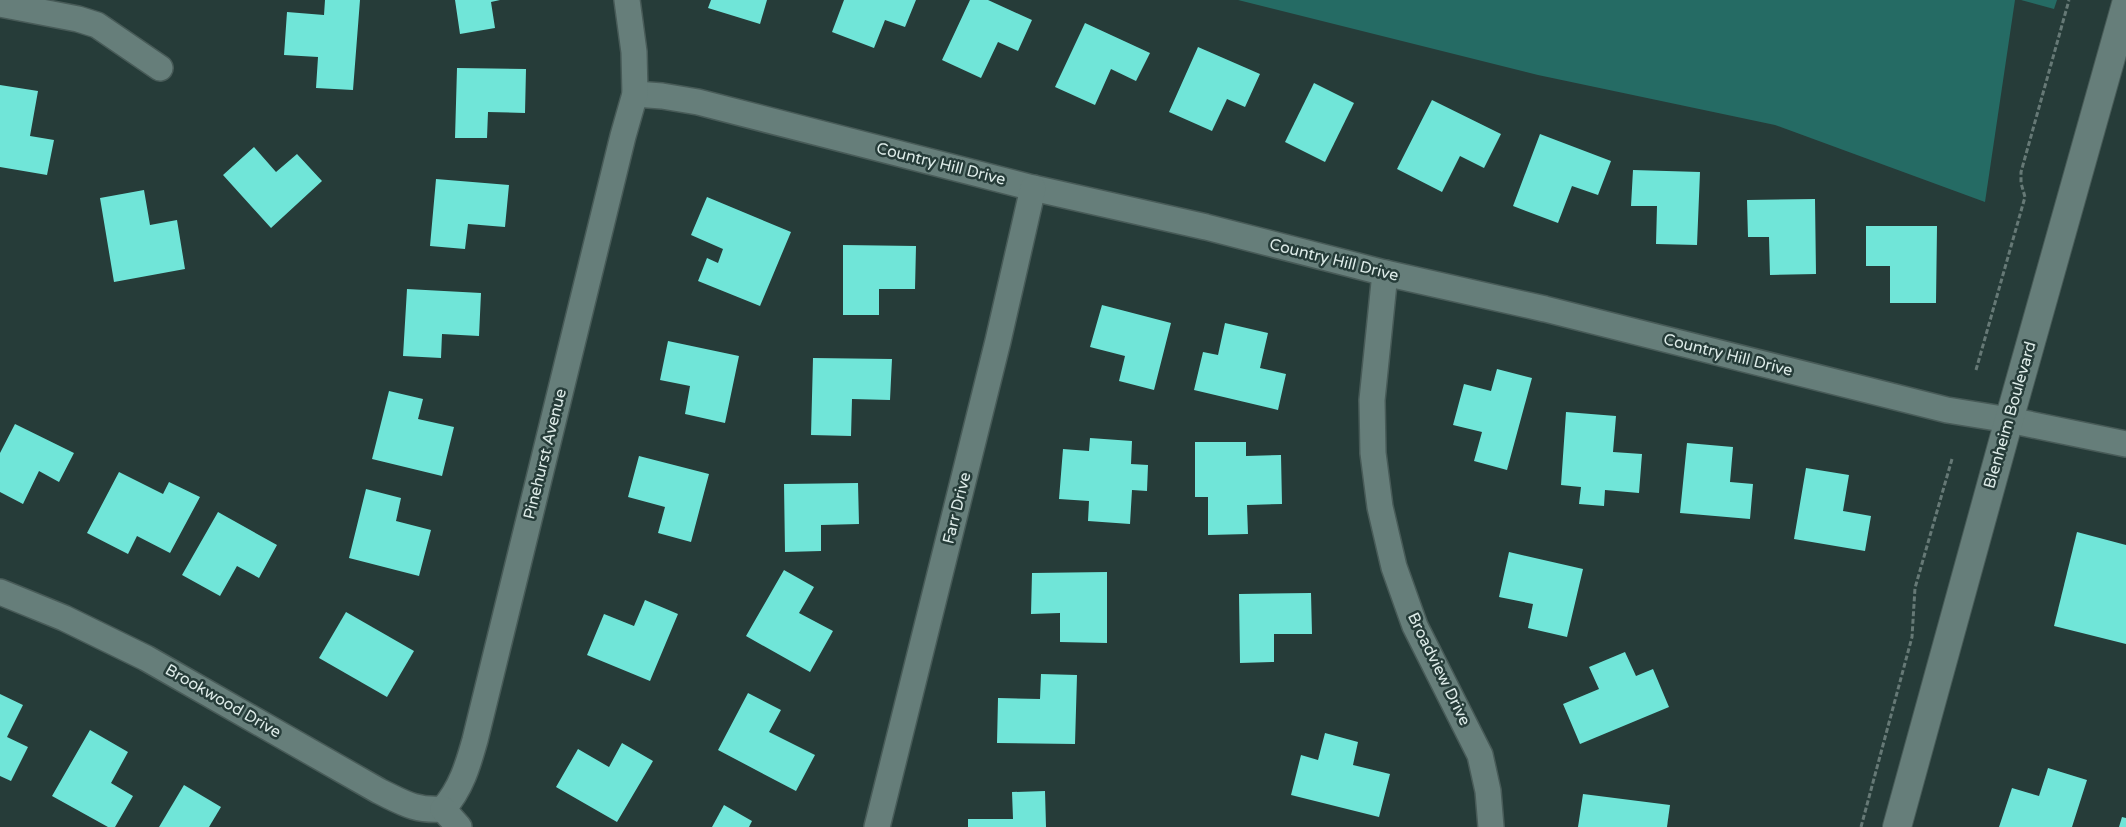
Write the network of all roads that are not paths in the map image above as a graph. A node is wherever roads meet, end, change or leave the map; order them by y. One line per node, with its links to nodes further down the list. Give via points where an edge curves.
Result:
1 (627, 0): 5 (street, via 634,52)
2 (0, 4): 4 (street, via 98,25)
3 (2126, 4): 8 (main road, Blenheim Boulevard)
4 (160, 68)
5 (635, 94): 6 (street, Country Hill Drive, via 698,102); 11 (street, Pinehurst Avenue, via 475,740 465,776 451,800)
6 (1033, 188): 7 (street, Country Hill Drive, via 1206,227); 12 (street, Farr Drive)
7 (1385, 273): 8 (street, Country Hill Drive, via 1545,309 1947,410); 13 (street, Broadview Drive, via 1372,400 1373,453 1380,507 1394,566 1415,626 1480,755)
8 (2008, 420): 9 (street, Country Hill Drive); 14 (main road, Blenheim Boulevard)
9 (2126, 444)
10 (0, 592): 11 (street, Brookwood Drive, via 64,618 146,658 379,791 416,808)
11 (451, 818)
12 (877, 827)
13 (1491, 827)
14 (1897, 827)

